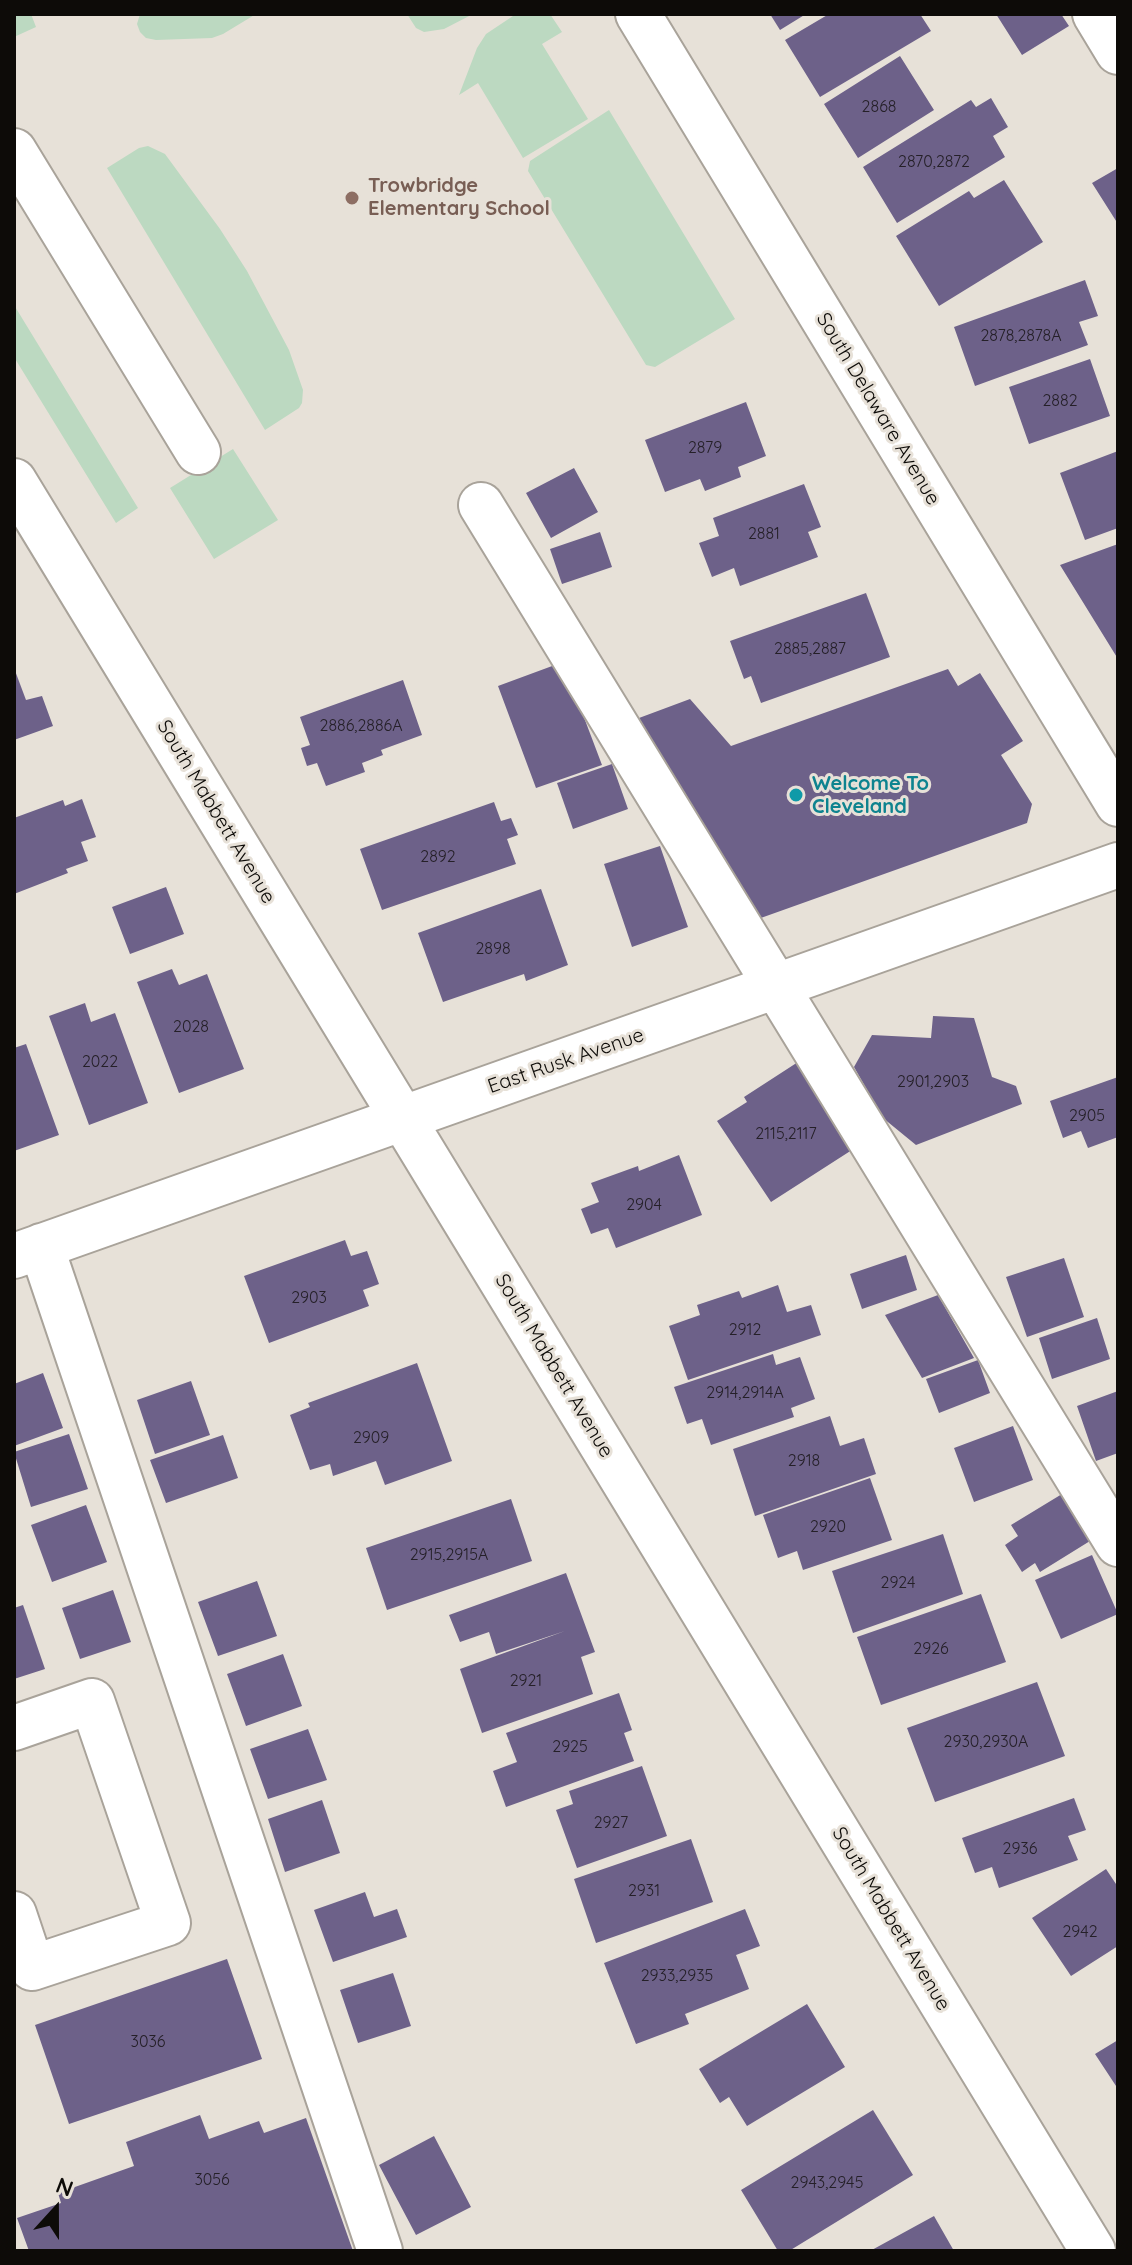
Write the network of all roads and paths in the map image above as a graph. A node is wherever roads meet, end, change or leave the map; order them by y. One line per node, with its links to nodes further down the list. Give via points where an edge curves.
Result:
1 (638, 14): 8 (street, South Delaware Avenue)
2 (1095, 14): 3 (street)
3 (1118, 52)
4 (14, 151): 5 (street)
5 (198, 452)
6 (14, 481): 11 (street, South Mabbett Avenue)
7 (481, 505): 10 (street)
8 (1118, 804)
9 (1118, 865): 10 (street, East Rusk Avenue)
10 (777, 988): 11 (street, East Rusk Avenue); 13 (street)
11 (403, 1119): 12 (street, East Rusk Avenue); 18 (street, South Mabbett Avenue)
12 (28, 1251): 17 (street)
13 (1118, 1544)
14 (14, 1728): 16 (street, via 92,1701 168,1923 32,1968)
15 (14, 1914): 16 (street)
16 (22, 1961)
17 (380, 2251)
18 (1093, 2251)

